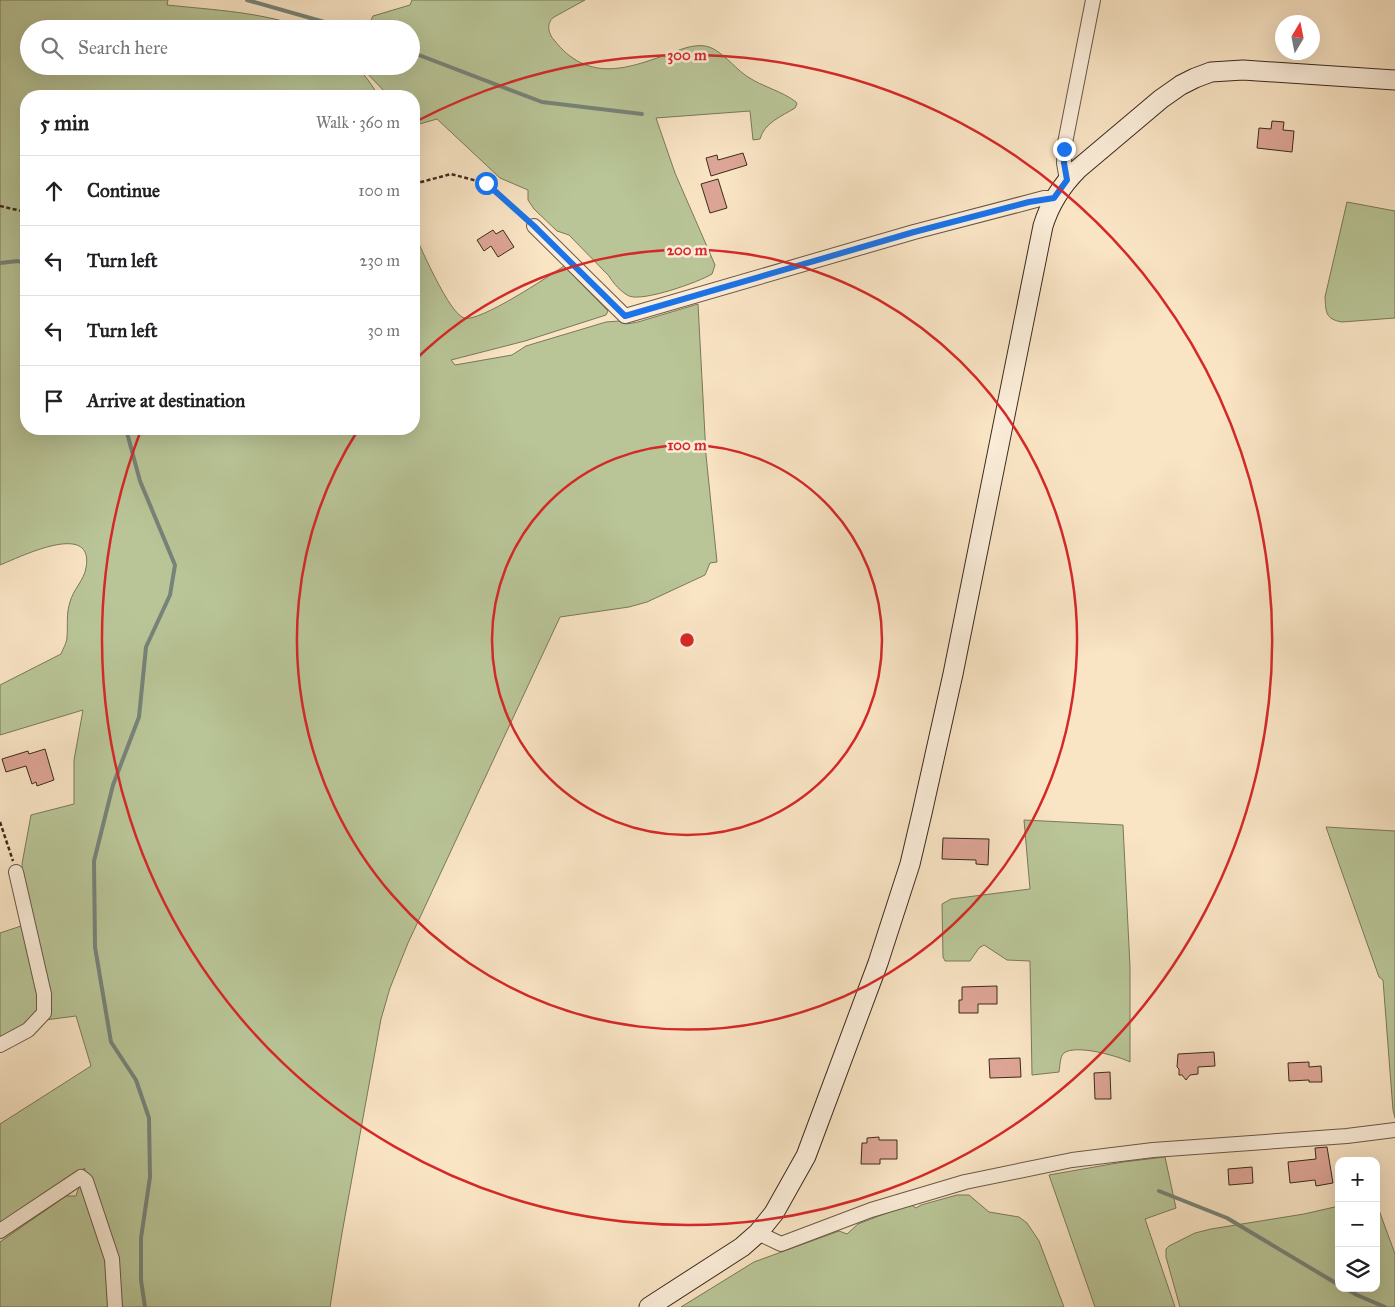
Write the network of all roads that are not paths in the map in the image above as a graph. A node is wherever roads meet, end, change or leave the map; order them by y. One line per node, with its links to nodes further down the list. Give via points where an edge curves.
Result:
1 (1093, 0): 3 (street, via 1064,143)
2 (1395, 80): 3 (street, via 1243,70 1220,70 1203,75 1161,99)
3 (1067, 180): 4 (street)
4 (1054, 198): 5 (street, via 924,229 625,316); 10 (street, via 1043,226 953,674 910,864 878,963 806,1156 780,1204)
5 (534, 226)
6 (16, 872): 7 (street, via 44,994 44,1013 28,1030)
7 (0, 1045)
8 (1395, 1130): 10 (street, via 1072,1160 965,1182 870,1210 781,1244)
9 (0, 1231): 11 (street, via 81,1177 86,1181 112,1259)
10 (758, 1233): 12 (street, via 733,1254)
11 (115, 1307)
12 (649, 1307)

